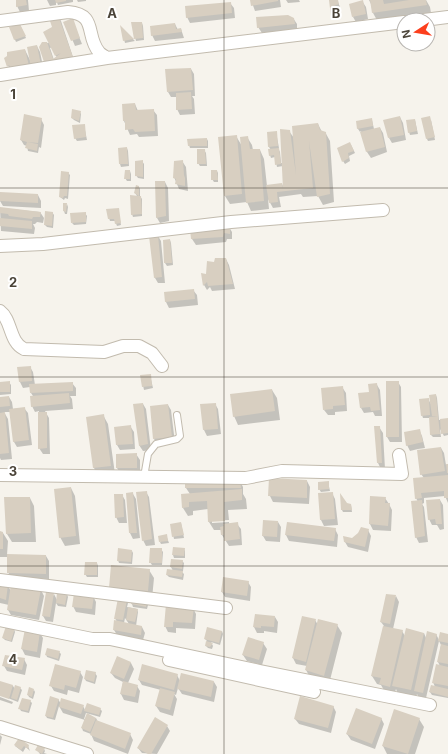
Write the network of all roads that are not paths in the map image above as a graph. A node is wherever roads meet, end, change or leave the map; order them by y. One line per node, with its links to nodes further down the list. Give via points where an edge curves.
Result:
1 (448, 17): 2 (street)
2 (436, 18)
3 (0, 21): 5 (street, via 76,12 87,20 95,46)
4 (396, 23): 5 (street)
5 (107, 58): 6 (street)
6 (0, 75)
7 (383, 210): 8 (street, via 231,222 43,244)
8 (0, 246)
9 (0, 311): 10 (street, via 5,315 19,346 24,349 104,352 124,346 139,346 152,353)
10 (162, 366)
11 (177, 414): 14 (lane, via 180,436 156,444 148,454)
12 (399, 455): 14 (street, via 402,474 282,471 246,478)
13 (0, 475): 14 (street)
14 (144, 477)
15 (0, 580): 16 (street)
16 (226, 608)
17 (0, 620): 18 (street)
18 (92, 639): 19 (street, via 116,648); 20 (street, via 110,639 260,672)
19 (314, 692)
20 (430, 705)
21 (0, 728): 22 (street)
22 (87, 754)

